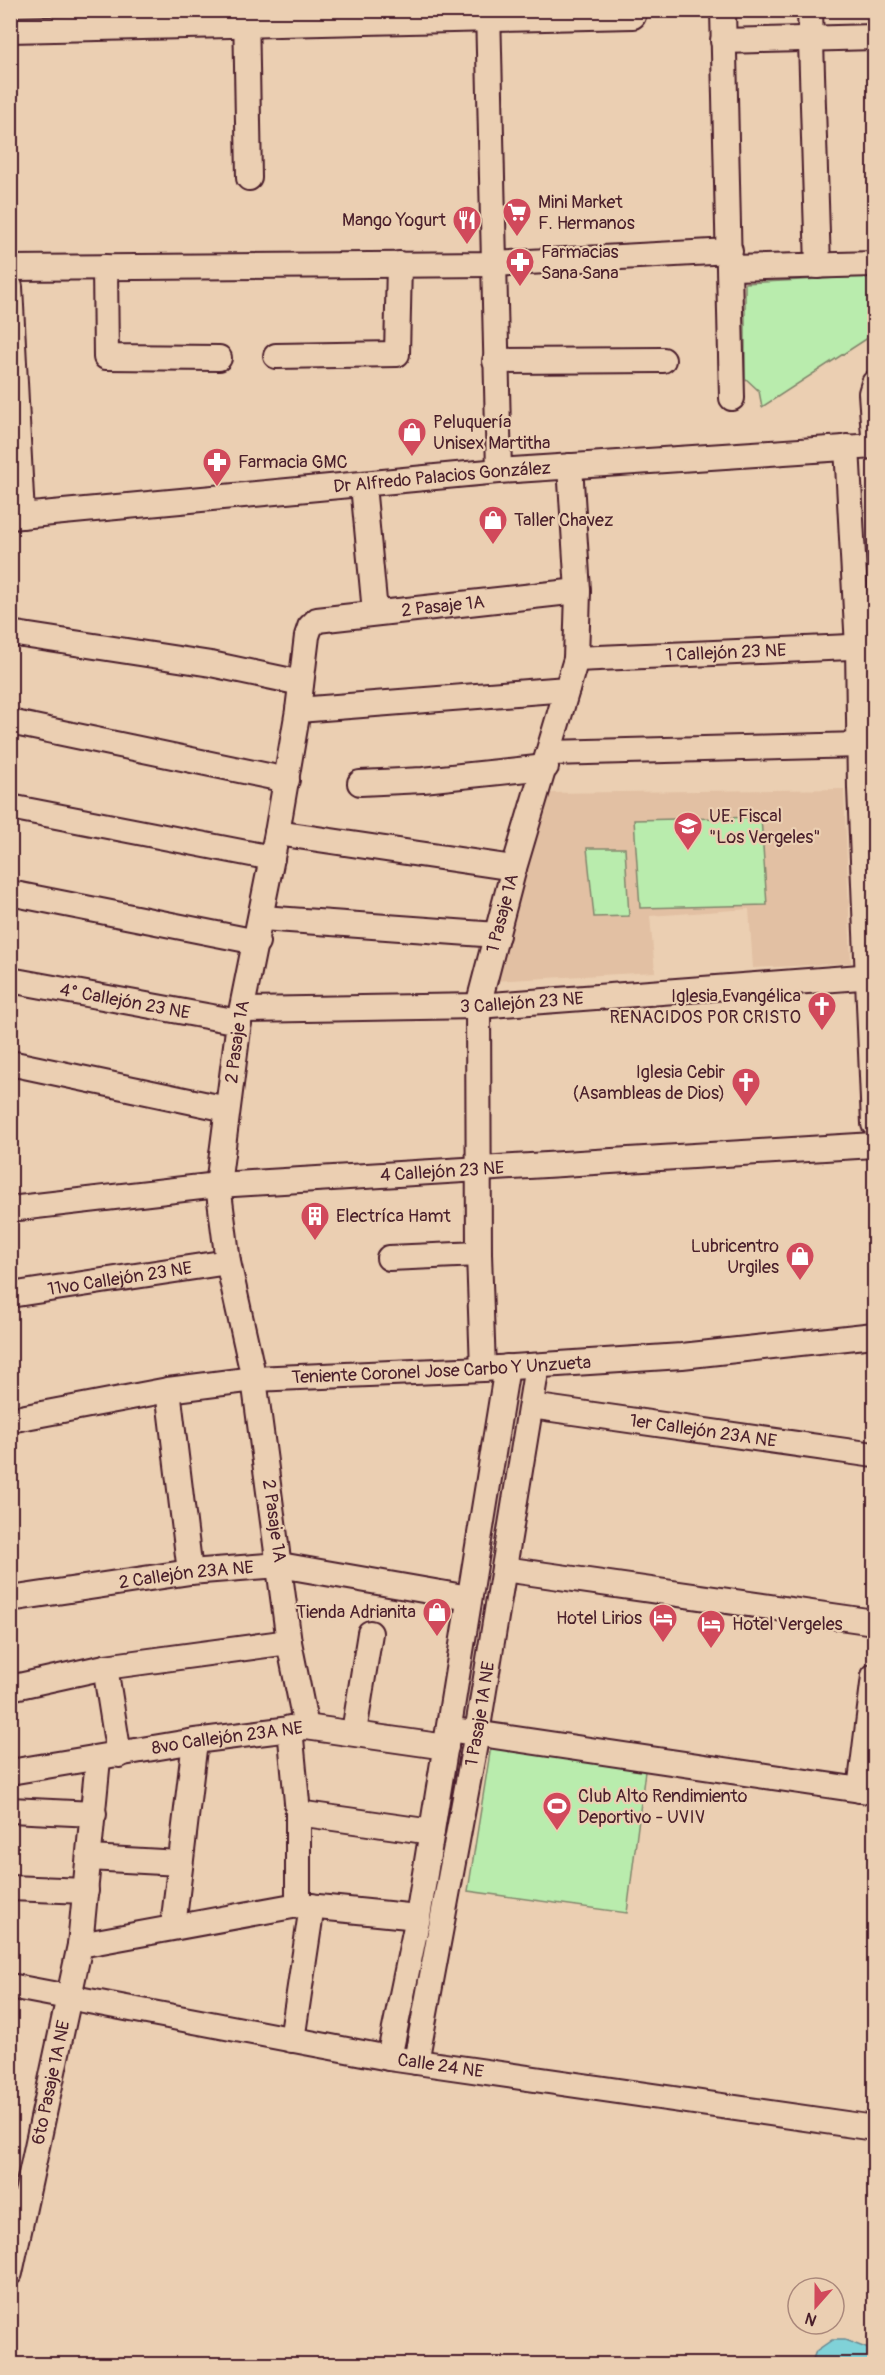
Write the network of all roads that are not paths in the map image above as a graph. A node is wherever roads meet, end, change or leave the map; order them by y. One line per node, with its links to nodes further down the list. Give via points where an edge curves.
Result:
1 (723, 10): 9 (street)
2 (810, 10): 8 (street)
3 (488, 15): 4 (street); 5 (street); 13 (street)
4 (633, 16)
5 (246, 17): 6 (street); 10 (street)
6 (10, 30)
7 (874, 37): 8 (street)
8 (811, 39): 9 (street); 15 (street)
9 (723, 42): 11 (street)
10 (249, 178)
11 (730, 260): 13 (street); 15 (street); 24 (street)
12 (399, 264): 13 (street); 16 (street); 19 (street, via 397,354)
13 (493, 264): 22 (street)
14 (874, 264): 15 (street)
15 (818, 266)
16 (105, 267): 17 (street); 20 (street, via 106,357)
17 (10, 268)
18 (10, 287): 25 (street)
19 (276, 356)
20 (219, 358)
21 (663, 360): 22 (street)
22 (495, 361): 30 (street)
23 (874, 383): 26 (street)
24 (732, 398)
25 (14, 419): 32 (street)
26 (874, 436)
27 (874, 446): 28 (street, Dr Alfredo Palacios González)
28 (847, 447): 29 (street, Dr Alfredo Palacios González); 33 (street)
29 (570, 466): 30 (street, Dr Alfredo Palacios González); 34 (street, 1 Pasaje 1A)
30 (499, 471): 31 (street, Dr Alfredo Palacios González)
31 (363, 485): 32 (street, Dr Alfredo Palacios González); 35 (street)
32 (16, 516)
33 (863, 558): 37 (street)
34 (578, 591): 35 (street, 2 Pasaje 1A); 38 (street, 1 Pasaje 1A)
35 (375, 612): 39 (street, 2 Pasaje 1A, via 313,622)
36 (10, 633): 39 (street, via 211,664)
37 (866, 647): 38 (street, 1 Callejón 23 NE); 43 (street)
38 (576, 659): 40 (street, 1 Pasaje 1A)
39 (301, 683): 41 (street, 2 Pasaje 1A)
40 (567, 689): 41 (street); 44 (street, 1 Pasaje 1A)
41 (298, 710): 45 (street, 2 Pasaje 1A)
42 (10, 722): 45 (street)
43 (860, 745): 44 (street); 47 (street)
44 (548, 760): 46 (street, via 423,780); 51 (street, 1 Pasaje 1A)
45 (286, 780): 49 (street, 2 Pasaje 1A)
46 (360, 783)
47 (867, 788): 56 (street)
48 (10, 807): 50 (street)
49 (277, 833): 50 (street, 2 Pasaje 1A); 51 (street)
50 (272, 858): 53 (street, 2 Pasaje 1A)
51 (514, 868): 54 (street, 1 Pasaje 1A)
52 (10, 893): 55 (street)
53 (262, 918): 54 (street); 55 (street, 2 Pasaje 1A)
54 (497, 934): 58 (street, 1 Pasaje 1A)
55 (257, 942): 59 (street, 2 Pasaje 1A)
56 (871, 976): 58 (street, 3 Callejón 23 NE); 62 (street)
57 (10, 980): 59 (street, 4° Callejón 23 NE)
58 (478, 1006): 59 (street, 3 Callejón 23 NE); 64 (street, 1 Pasaje 1A)
59 (240, 1016): 61 (street, 2 Pasaje 1A)
60 (10, 1064): 61 (street)
61 (227, 1110): 65 (street, 2 Pasaje 1A)
62 (874, 1124)
63 (874, 1145): 64 (street, 4 Callejón 23 NE)
64 (480, 1171): 65 (street, 4 Callejón 23 NE); 67 (street, 1 Pasaje 1A)
65 (218, 1185): 66 (street, 4 Callejón 23 NE); 69 (street, 2 Pasaje 1A)
66 (10, 1209)
67 (479, 1254): 68 (street); 75 (street, 1 Pasaje 1A)
68 (389, 1258)
69 (228, 1262): 70 (street, 11vo Callejón 23 NE); 76 (street, 2 Pasaje 1A)
70 (10, 1295)
71 (874, 1327): 72 (street)
72 (874, 1335): 73 (street, Teniente Coronel Jose Carbo Y Unzueta, via 682,1356)
73 (537, 1365): 74 (street, Teniente Coronel Jose Carbo Y Unzueta); 78 (street, 1 Pasaje 1A NE)
74 (507, 1367): 75 (street, Teniente Coronel Jose Carbo Y Unzueta); 84 (street, 1 Pasaje 1A NE)
75 (483, 1369): 76 (street, Teniente Coronel Jose Carbo Y Unzueta)
76 (254, 1379): 77 (street, Teniente Coronel Jose Carbo Y Unzueta); 81 (street, 2 Pasaje 1A)
77 (168, 1390): 79 (street, Teniente Coronel Jose Carbo Y Unzueta); 83 (street)
78 (531, 1406): 80 (street, 1er Callejón 23A NE); 82 (street, 1 Pasaje 1A NE)
79 (10, 1420)
80 (874, 1455)
81 (280, 1565): 83 (street, 2 Callejón 23A NE); 84 (street, 2 Callejón 23A NE); 88 (street, 2 Pasaje 1A)
82 (504, 1569): 86 (street); 94 (street, 1 Pasaje 1A NE)
83 (190, 1572): 85 (street, 2 Callejón 23A NE)
84 (470, 1598): 95 (street, 1 Pasaje 1A NE)
85 (10, 1599)
86 (874, 1622)
87 (370, 1634): 93 (street)
88 (289, 1642): 89 (street); 92 (street, 2 Pasaje 1A)
89 (105, 1667): 91 (street); 97 (street, 6to Pasaje 1A NE)
90 (874, 1676): 99 (street)
91 (10, 1688)
92 (298, 1728): 93 (street, 8vo Callejón 23A NE); 96 (street, 8vo Callejón 23A NE); 101 (street, 2 Pasaje 1A)
93 (354, 1732): 95 (street, 8vo Callejón 23A NE)
94 (477, 1733): 95 (street, 8vo Callejón 23A NE); 99 (street, 8vo Callejón 23A NE); 116 (street, 1 Pasaje 1A NE)
95 (448, 1738): 103 (street, 1 Pasaje 1A NE)
96 (195, 1741): 97 (street, 8vo Callejón 23A NE); 105 (street)
97 (109, 1757): 98 (street, 8vo Callejón 23A NE); 102 (street, 6to Pasaje 1A NE)
98 (10, 1772)
99 (867, 1791)
100 (10, 1810): 102 (street)
101 (298, 1813): 103 (street); 108 (street, 2 Pasaje 1A)
102 (94, 1815): 104 (street, 6to Pasaje 1A NE)
103 (432, 1832): 109 (street, 1 Pasaje 1A NE)
104 (89, 1858): 105 (street); 107 (street, 6to Pasaje 1A NE)
105 (180, 1863): 110 (street)
106 (10, 1888): 107 (street)
107 (86, 1891): 111 (street, 6to Pasaje 1A NE)
108 (305, 1905): 109 (street); 110 (street); 114 (street, 2 Pasaje 1A)
109 (418, 1917): 115 (street, 1 Pasaje 1A NE)
110 (173, 1927): 111 (street)
111 (80, 1946): 113 (street, 6to Pasaje 1A NE)
112 (10, 1986): 113 (street, Calle 24 NE)
113 (71, 1999): 114 (street, Calle 24 NE); 118 (street, 6to Pasaje 1A NE)
114 (292, 2040): 115 (street, Calle 24 NE)
115 (389, 2058): 116 (street, Calle 24 NE)
116 (416, 2062): 117 (street, Calle 24 NE)
117 (874, 2128)
118 (17, 2208): 119 (street, 6to Pasaje 1A NE)
119 (10, 2273)

